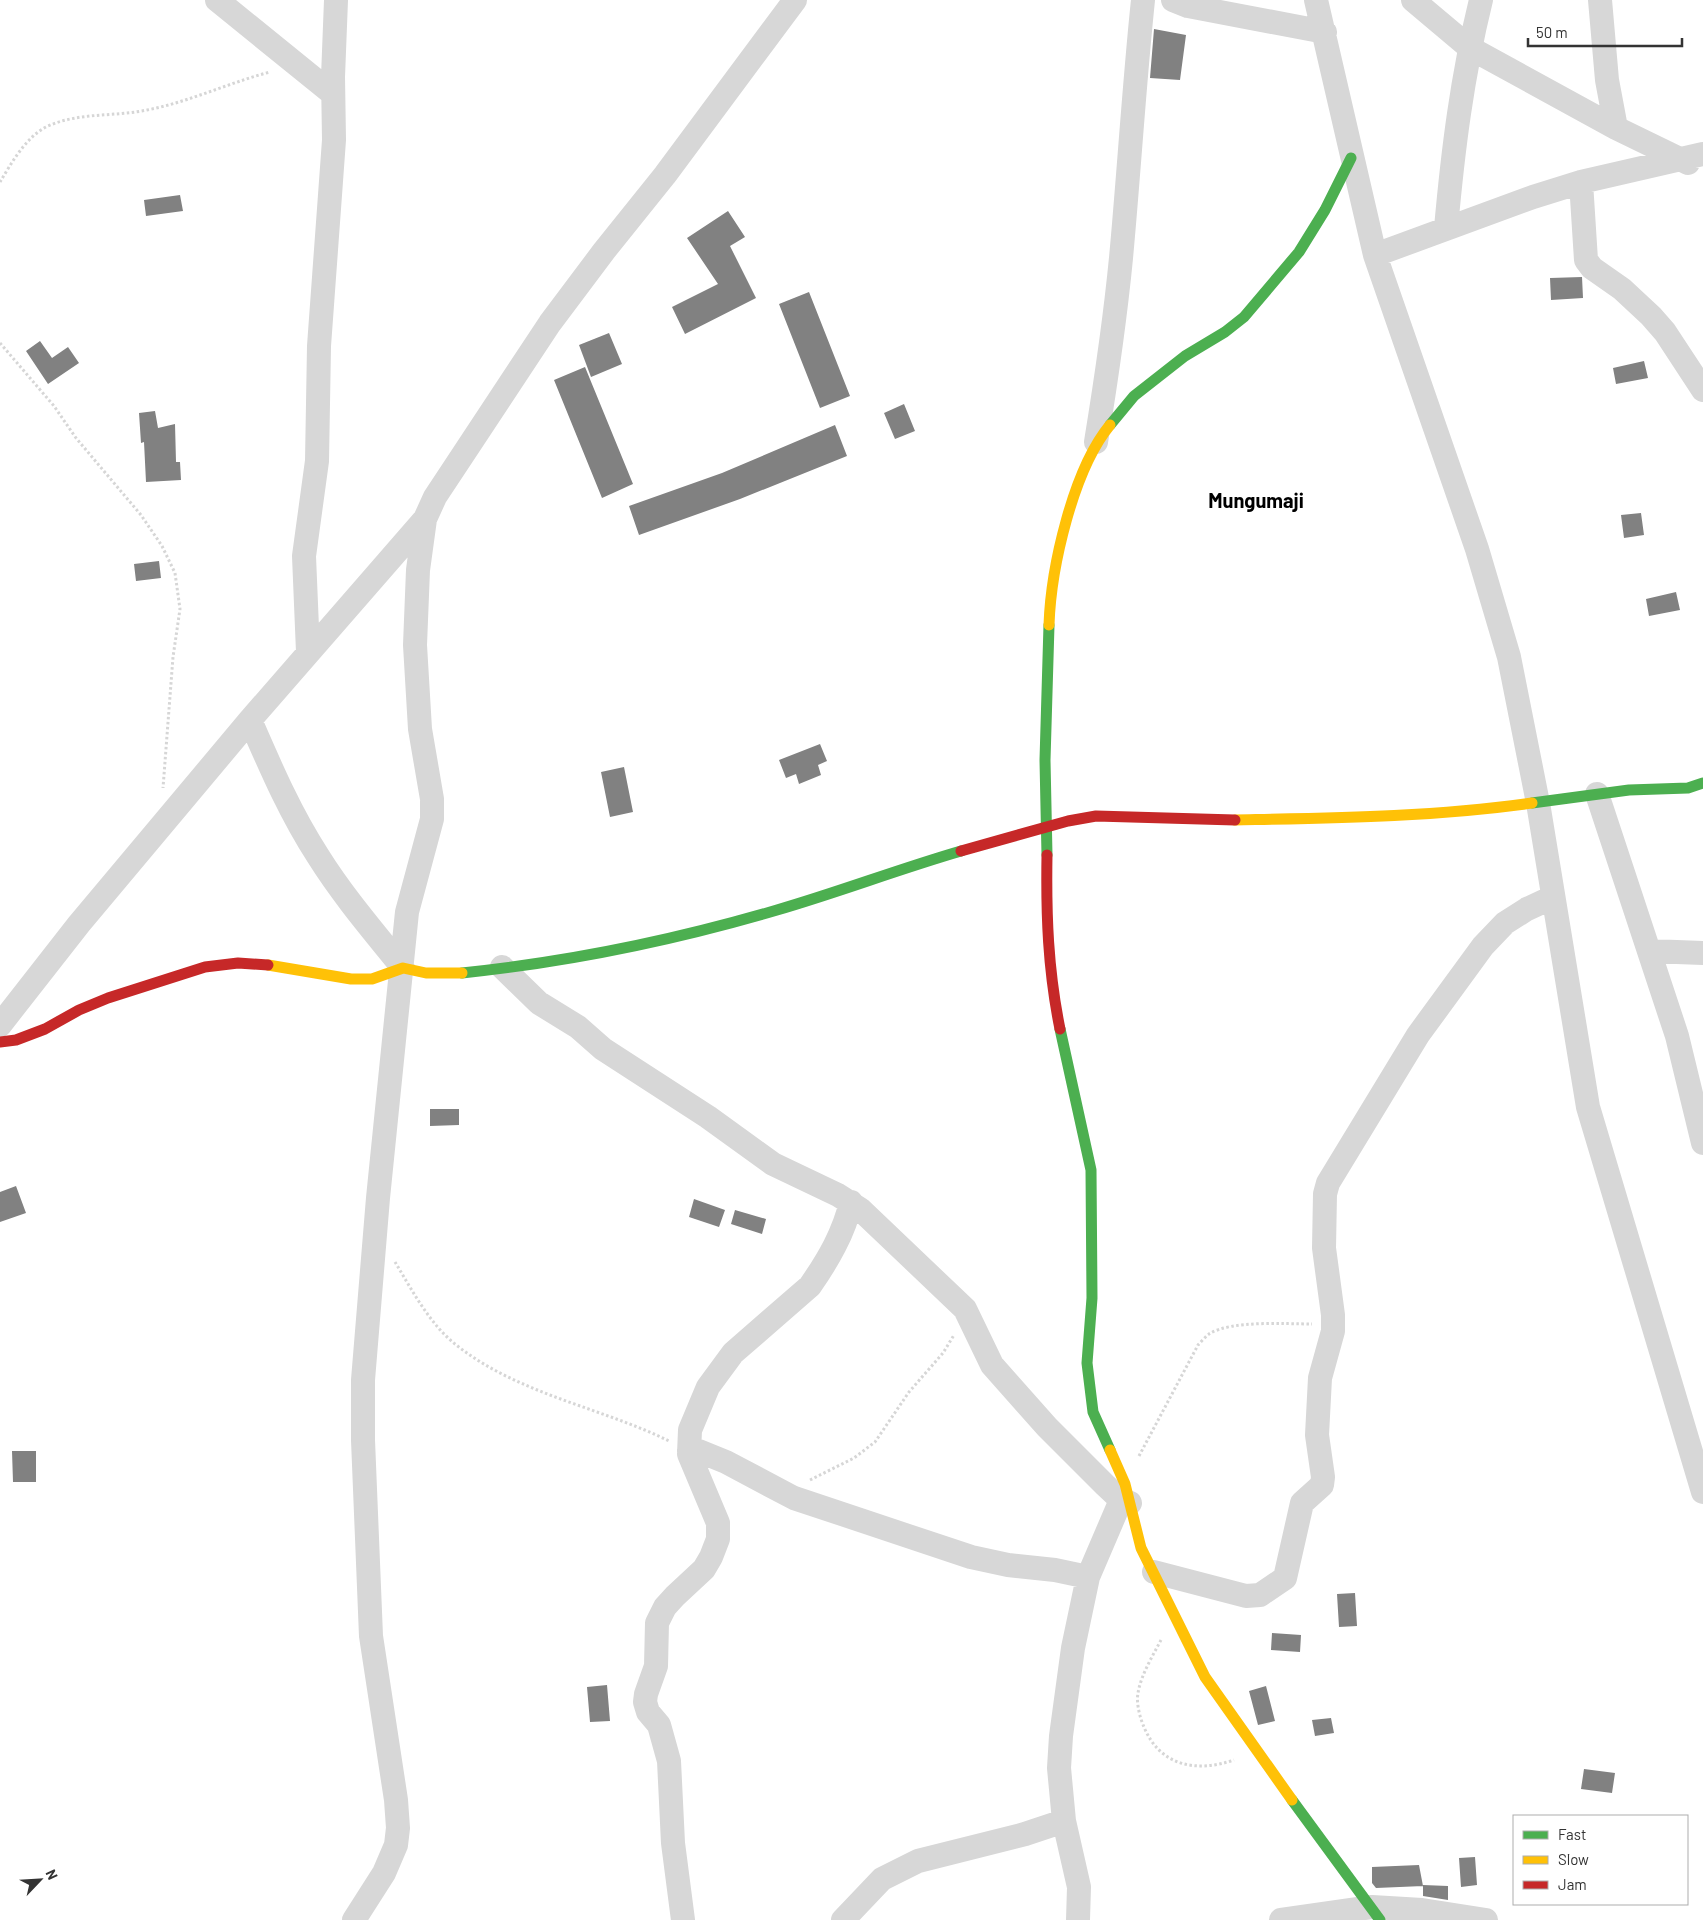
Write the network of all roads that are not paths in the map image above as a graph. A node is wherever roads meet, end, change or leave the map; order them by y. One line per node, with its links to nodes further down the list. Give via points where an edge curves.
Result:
1 (217, 0): 12 (street)
2 (336, 0): 12 (street)
3 (795, 0): 22 (street, via 550,323 435,497)
4 (1143, 0): 21 (street, via 1121,257)
5 (1173, 0): 10 (street, via 1197,8)
6 (1316, 0): 10 (street)
7 (1413, 0): 11 (street)
8 (1481, 0): 11 (street)
9 (1600, 0): 13 (street, via 1607,80)
10 (1325, 32): 15 (street)
11 (1470, 48): 13 (street); 18 (street, via 1454,139)
12 (333, 94): 23 (street, via 334,140 319,346 317,461 304,556)
13 (1616, 128): 14 (street)
14 (1692, 157): 16 (street); 17 (street)
15 (1351, 158): 19 (street); 21 (street, via 1299,252 1244,317 1185,356 1134,396)
16 (1703, 169)
17 (1581, 182): 18 (street); 20 (street, via 1586,260 1651,316)
18 (1446, 228): 19 (street)
19 (1375, 255): 27 (street, via 1477,549 1509,657)
20 (1703, 390)
21 (1096, 442): 28 (street, via 1076,489 1054,571 1047,668 1045,760)
22 (425, 519): 23 (street); 33 (street, via 418,570 414,645 420,729 432,799 432,819 409,898)
23 (308, 652): 24 (street)
24 (250, 720): 33 (street, via 314,850); 34 (street, via 79,924)
25 (1703, 783): 26 (street, via 1688,788)
26 (1597, 794): 27 (street); 30 (street)
27 (1538, 804): 28 (street, via 1414,816 1227,820 1096,816); 29 (street)
28 (1048, 828): 32 (street, via 905,867 777,910 708,928 537,964); 40 (street, via 1048,964 1091,1170 1093,1289 1088,1385 1093,1412)
29 (1553, 897): 39 (street, via 1588,1107); 41 (street, via 1505,923 1483,946 1418,1035 1328,1183 1324,1248 1333,1324 1320,1378 1317,1435 1324,1477 1322,1485 1302,1503 1286,1578 1260,1595 1246,1596)
30 (1650, 951): 31 (street); 36 (street, via 1677,1036)
31 (1703, 953)
32 (502, 967): 33 (street, via 462,974 426,973); 37 (street, via 539,1004 578,1026 603,1049 708,1117 773,1164)
33 (403, 968): 35 (street, via 372,979 350,979 278,966 238,963 205,967 108,998 33,1034); 45 (street, via 376,1222 363,1400 371,1636 398,1828 396,1845 384,1872)
34 (0, 1025)
35 (0, 1042)
36 (1703, 1143)
37 (851, 1202): 38 (street, via 834,1249 810,1286 742,1344 708,1387 690,1430); 40 (street, via 965,1309 992,1365 1079,1461)
38 (689, 1451): 42 (street, via 694,1449 711,1455 786,1494 971,1557); 46 (street, via 718,1523 718,1539 704,1569 665,1607 657,1624 656,1666 645,1702 648,1712 659,1725 669,1761 672,1843)
39 (1703, 1492)
40 (1125, 1495): 41 (street, via 1142,1548); 42 (street)
41 (1154, 1572): 44 (street, via 1206,1677)
42 (1088, 1577): 43 (street, via 1073,1648 1061,1736 1059,1768)
43 (1064, 1821): 47 (street, via 902,1869 882,1879); 48 (street, via 1079,1887)
44 (1376, 1914): 49 (street); 50 (street, via 1422,1910)
45 (354, 1920)
46 (683, 1920)
47 (843, 1920)
48 (1078, 1920)
49 (1281, 1920)
50 (1486, 1920)

